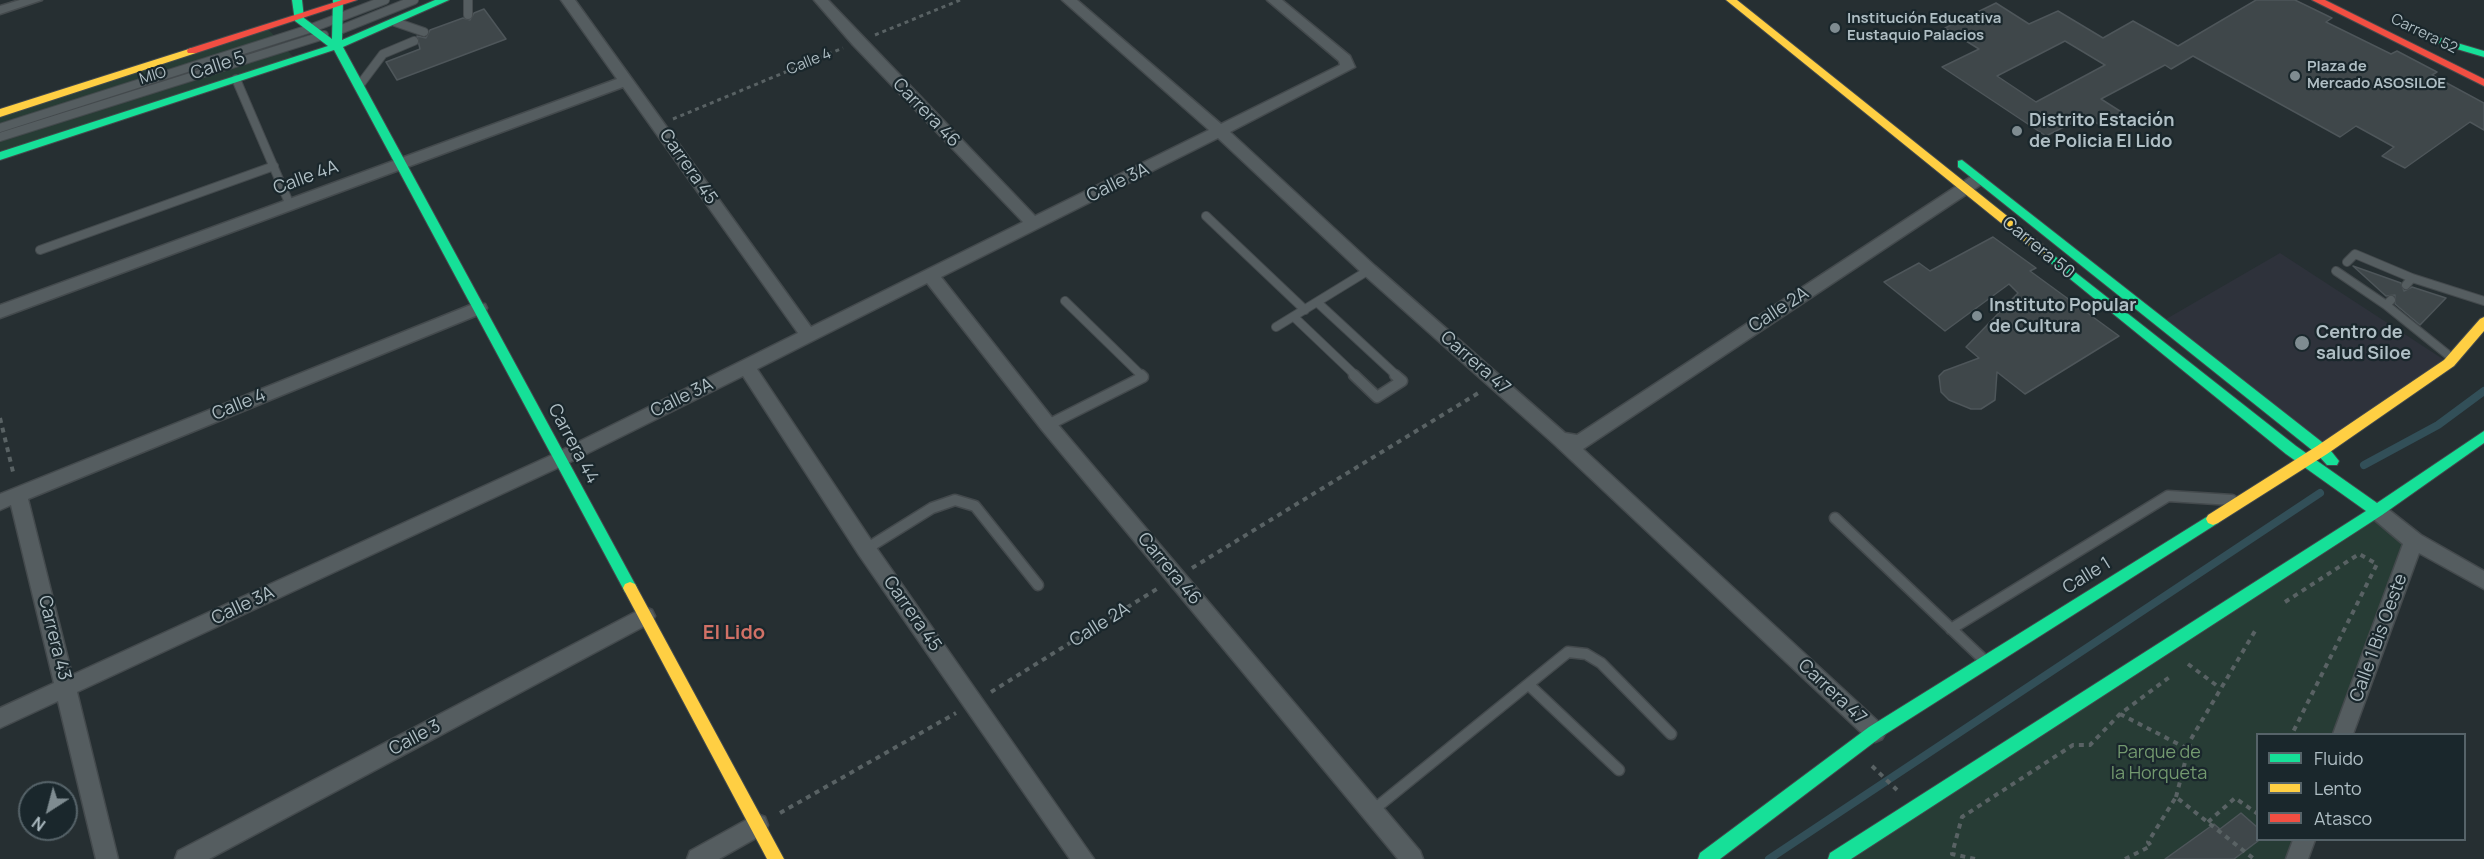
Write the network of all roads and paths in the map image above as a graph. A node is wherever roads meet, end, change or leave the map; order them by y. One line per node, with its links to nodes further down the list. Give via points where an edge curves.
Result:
1 (35, 0): 14 (street)
2 (297, 0): 17 (main road)
3 (385, 0): 15 (lane, MIO)
4 (414, 0): 15 (lane, MIO)
5 (444, 0): 18 (main road, Calle 5)
6 (468, 0): 16 (lane)
7 (568, 0): 27 (street, Carrera 45)
8 (821, 0): 22 (street, Carrera 46)
9 (960, 0): 22 (path, Calle 4)
10 (1069, 0): 33 (street, Carrera 47)
11 (1274, 0): 33 (street, Calle 3A, via 1345,59 1348,67)
12 (1731, 0): 40 (main road, Carrera 50)
13 (2317, 0): 28 (main road, Carrera 52)
14 (0, 10)
15 (341, 11): 17 (main road, Calle 5); 19 (lane, MIO); 19 (lane, MIO); 23 (main road, Carrera 44)
16 (468, 15)
17 (299, 19): 19 (main road, Carrera 44); 30 (main road, Calle 5)
18 (395, 22): 20 (lane); 23 (main road, Calle 5)
19 (318, 32): 23 (main road, Carrera 44); 32 (lane, MIO); 34 (lane, MIO)
20 (424, 32)
21 (414, 41): 29 (lane, via 383,54)
22 (858, 42): 31 (path, Calle 4); 43 (street, Carrera 46)
23 (337, 46): 26 (main road, Calle 5); 29 (main road, Carrera 44)
24 (2484, 54): 25 (main road, Carrera 52, via 2423,35)
25 (2484, 65)
26 (236, 79): 35 (main road, Calle 5); 38 (lane)
27 (626, 81): 31 (street, Carrera 45); 37 (street, Calle 4A)
28 (2484, 83)
29 (359, 86): 37 (main road, Carrera 44)
30 (0, 113)
31 (658, 125): 58 (street, Carrera 45)
32 (0, 128)
33 (1221, 132): 43 (street, Calle 3A); 46 (street, Carrera 47)
34 (0, 137)
35 (0, 156)
36 (1953, 156): 39 (main road, Carrera 50)
37 (401, 164): 41 (street, Calle 4A); 52 (main road, Carrera 44)
38 (274, 166): 41 (lane); 44 (lane)
39 (1980, 178): 40 (street, Calle 2A); 66 (main road, Carrera 50)
40 (1964, 189): 65 (street, Calle 2A); 68 (main road, Carrera 50)
41 (290, 205): 54 (street, Calle 4A)
42 (1206, 216): 53 (lane)
43 (1034, 224): 48 (street, Calle 3A)
44 (40, 250)
45 (2347, 262): 50 (lane, via 2355,254 2409,281)
46 (1369, 270): 51 (lane); 61 (street, Carrera 47)
47 (2336, 271): 59 (lane, via 2389,302)
48 (930, 275): 58 (street, Calle 3A); 63 (street, Carrera 46)
49 (1065, 301): 63 (lane, via 1143,377)
50 (2484, 301)
51 (1318, 303): 53 (lane); 55 (lane, via 1402,381 1377,397)
52 (479, 308): 67 (main road, Carrera 44); 69 (street, Calle 4)
53 (1305, 310): 55 (lane)
54 (0, 312)
55 (1294, 317): 57 (lane)
56 (2484, 322): 59 (main road, Calle 1)
57 (1276, 327)
58 (808, 335): 60 (street, Calle 3A)
59 (2453, 359): 66 (main road, Calle 1)
60 (746, 366): 67 (street, Calle 3A); 74 (street, Carrera 45)
61 (1496, 382): 65 (street, Carrera 47); 75 (path, Calle 2A)
62 (0, 418): 69 (path)
63 (1048, 425): 75 (street, Carrera 46)
64 (2484, 436): 71 (main road)
65 (1573, 446): 93 (street, Carrera 47)
66 (2322, 450): 68 (main road, Calle 1); 71 (main road, Carrera 50)
67 (560, 459): 79 (main road, Carrera 44); 88 (street, Calle 3A)
68 (2304, 461): 70 (main road, Calle 1); 71 (main road, Carrera 50)
69 (9, 498): 88 (street, Carrera 43)
70 (2240, 501): 80 (lane, via 2168,496); 83 (main road, Calle 1)
71 (2377, 511): 73 (street, Carrera 50); 114 (main road)
72 (1835, 518): 80 (lane)
73 (2414, 541): 76 (street, Carrera 50); 95 (street, Calle 1 Bis Oeste)
74 (867, 549): 77 (lane, via 932,508 955,500 975,506); 90 (street, Carrera 45)
75 (1176, 578): 90 (path, Calle 2A); 102 (street, Carrera 46)
76 (2484, 581)
77 (1038, 585)
78 (2279, 606): 94 (path, via 2359,554 2377,564)
79 (645, 616): 105 (main road, Carrera 44); 108 (street, Calle 3)
80 (1951, 629): 83 (lane)
81 (2255, 631): 89 (path)
82 (2198, 658): 84 (path)
83 (1986, 662): 93 (main road, Calle 1)
84 (2188, 664): 85 (path); 89 (path)
85 (2181, 668)
86 (2173, 675): 91 (path)
87 (1529, 685): 96 (lane, via 1568,652 1586,654 1601,663); 99 (lane); 102 (lane)
88 (66, 687): 92 (street, Calle 3A); 107 (street, Carrera 43)
89 (2220, 688): 97 (path)
90 (974, 702): 105 (path, Calle 2A); 111 (street, Carrera 45)
91 (2120, 714): 97 (path); 115 (path, via 2090,745 2073,745 1962,817 1952,854)
92 (0, 717)
93 (1875, 732): 113 (main road, Calle 1)
94 (2293, 733)
95 (2344, 733)
96 (1671, 734)
97 (2188, 749): 101 (path)
98 (1864, 758): 100 (path)
99 (1619, 770)
100 (1903, 796)
101 (2176, 797): 104 (path); 116 (path, via 2148,842 2151,846)
102 (1372, 812): 112 (street, Carrera 46)
103 (2256, 813): 104 (path, via 2235,798)
104 (2208, 822): 117 (path)
105 (758, 825): 109 (street); 110 (main road, Carrera 44)
106 (2304, 841): 118 (street)
107 (107, 859)
108 (186, 859)
109 (698, 859)
110 (776, 859)
111 (1083, 859)
112 (1412, 859)
113 (1707, 859)
114 (1836, 859)
115 (1975, 859)
116 (2126, 859)
117 (2254, 859)
118 (2297, 859)

